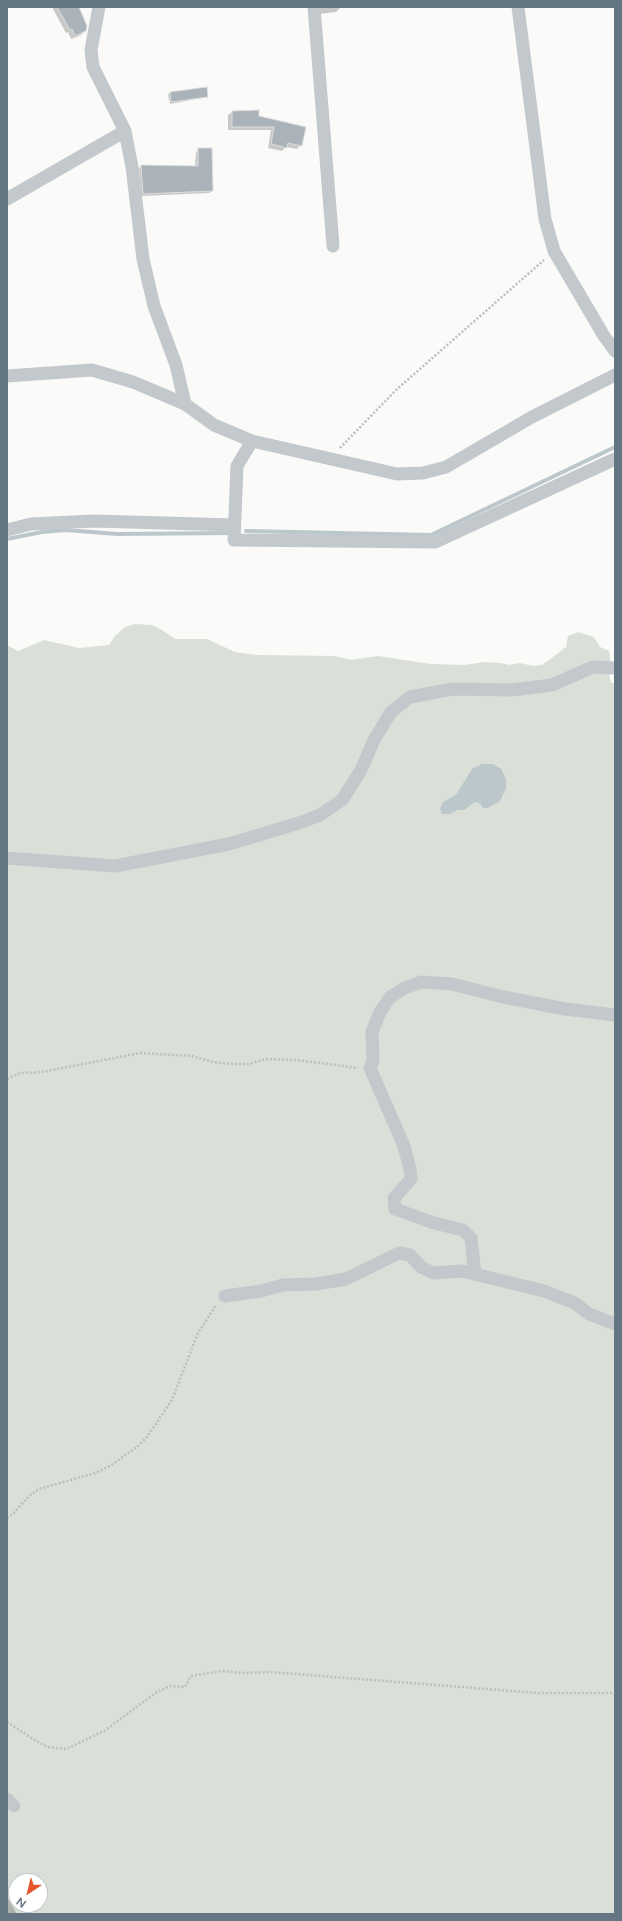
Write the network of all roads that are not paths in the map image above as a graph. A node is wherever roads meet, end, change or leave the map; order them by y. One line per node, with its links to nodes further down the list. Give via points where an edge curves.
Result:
1 (99, 7): 4 (street, via 91,50 93,67)
2 (518, 7): 7 (street, via 544,212 554,251)
3 (314, 12): 6 (street)
4 (125, 131): 5 (street); 10 (street, via 143,259 154,306 176,365)
5 (7, 199)
6 (334, 246)
7 (615, 351)
8 (615, 375): 11 (street, via 532,417 446,467 423,474 398,474)
9 (7, 376): 10 (street, via 92,370 133,382)
10 (185, 404): 11 (street, via 214,425)
11 (252, 441): 13 (street, via 237,466)
12 (615, 459): 13 (street, via 435,542 234,540)
13 (234, 525): 14 (street, via 94,521 31,524)
14 (7, 530)
15 (615, 668): 16 (street, via 593,668 552,685 512,690 453,689 410,697 391,712 374,740 361,770 342,800 320,815 299,823 229,844 115,866)
16 (7, 858)
17 (615, 1015): 18 (street, via 565,1009 452,984 421,982 390,997 380,1012 372,1032 373,1060 370,1068 404,1146 411,1180 394,1198 395,1209 463,1230 471,1238)
18 (475, 1274): 19 (street, via 462,1271 433,1274 421,1267 410,1255 399,1253 346,1279 316,1284 283,1285); 20 (street, via 550,1293 575,1303 589,1314)
19 (225, 1296)
20 (615, 1324)

